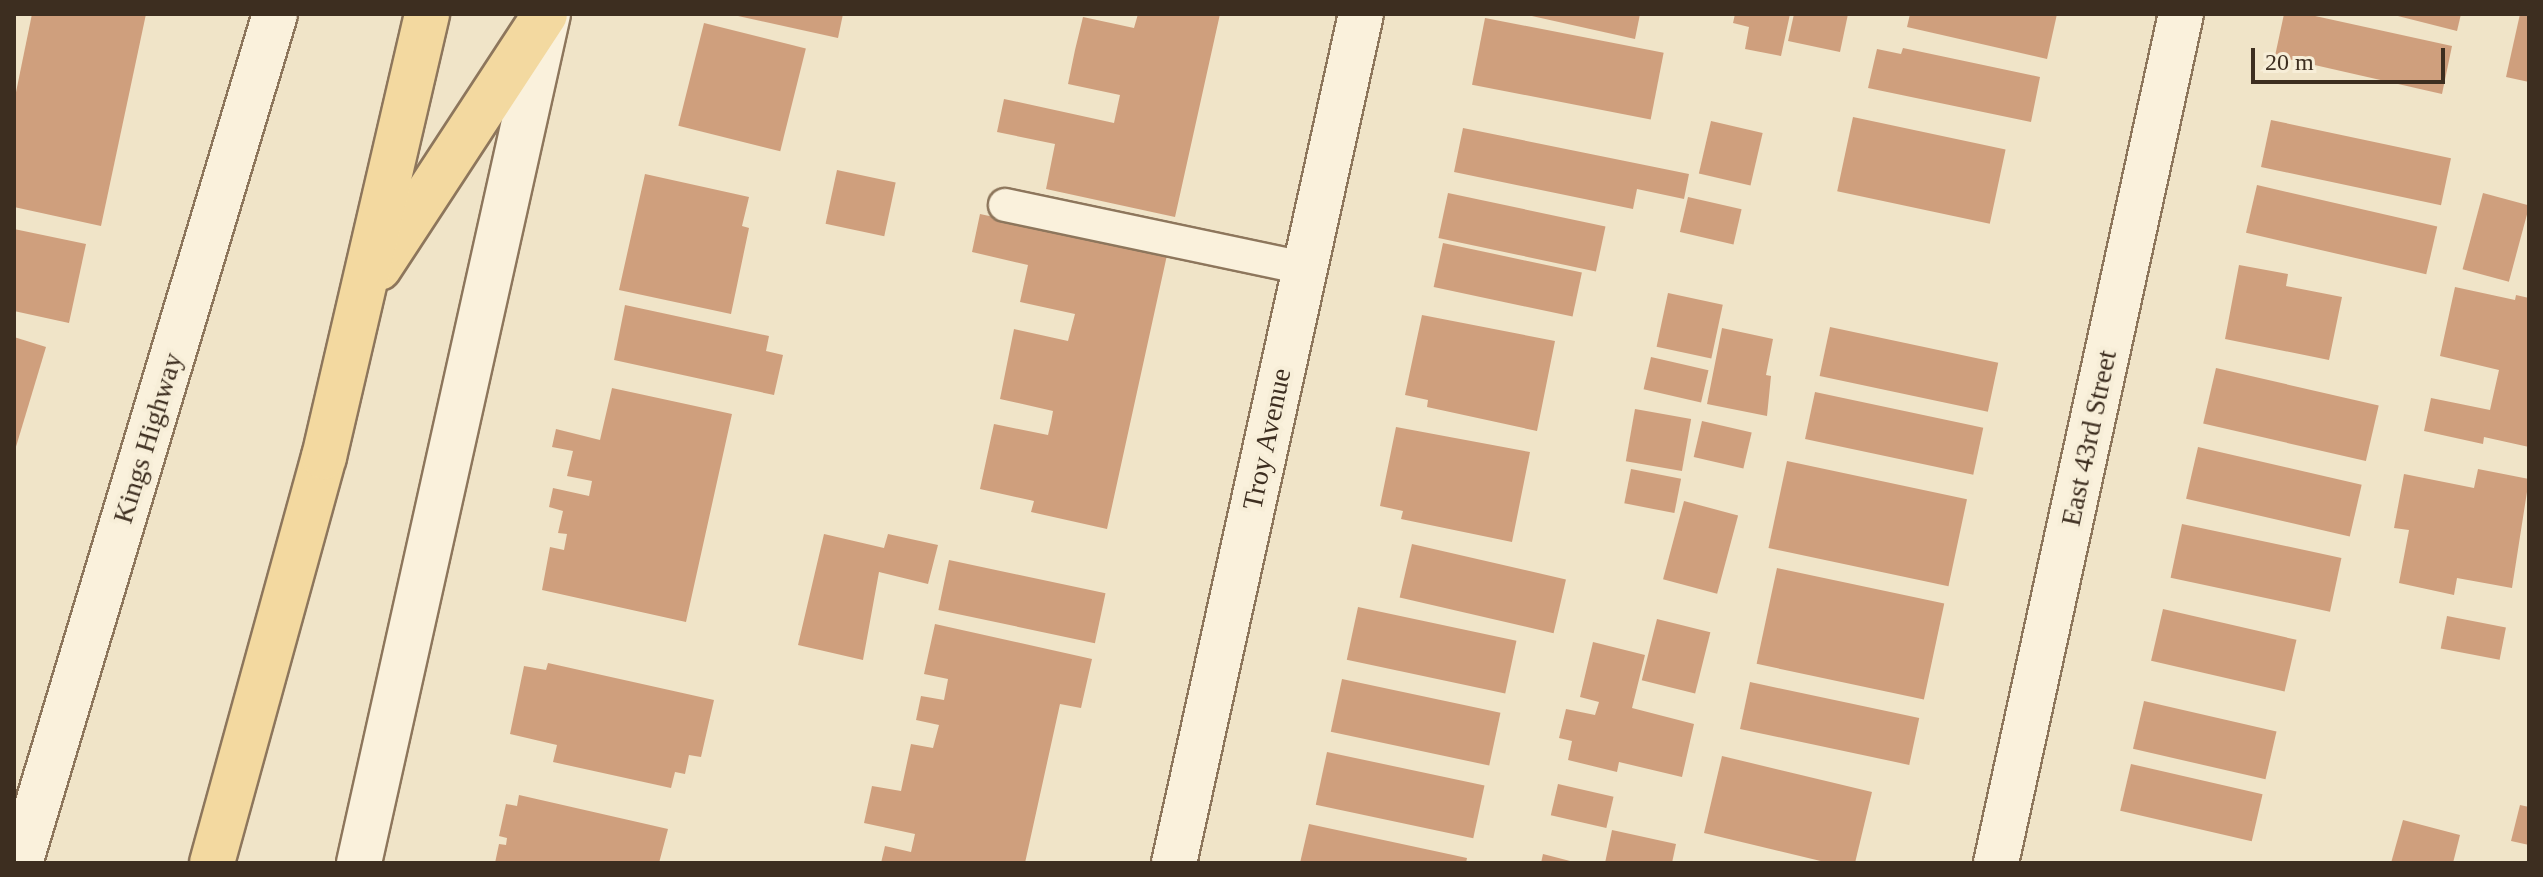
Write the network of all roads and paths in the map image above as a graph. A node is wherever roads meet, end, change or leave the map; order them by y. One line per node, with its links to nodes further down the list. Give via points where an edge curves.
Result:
1 (275, 14): 9 (street, Kings Highway)
2 (427, 14): 8 (main road)
3 (546, 14): 8 (main road); 11 (street)
4 (1361, 14): 7 (street, Troy Avenue)
5 (2181, 14): 13 (street, East 43rd Street)
6 (1005, 205): 7 (lane)
7 (1305, 268): 12 (street, Troy Avenue)
8 (363, 293): 10 (main road, via 324,457)
9 (20, 863)
10 (212, 863)
11 (359, 863)
12 (1174, 863)
13 (1996, 863)

